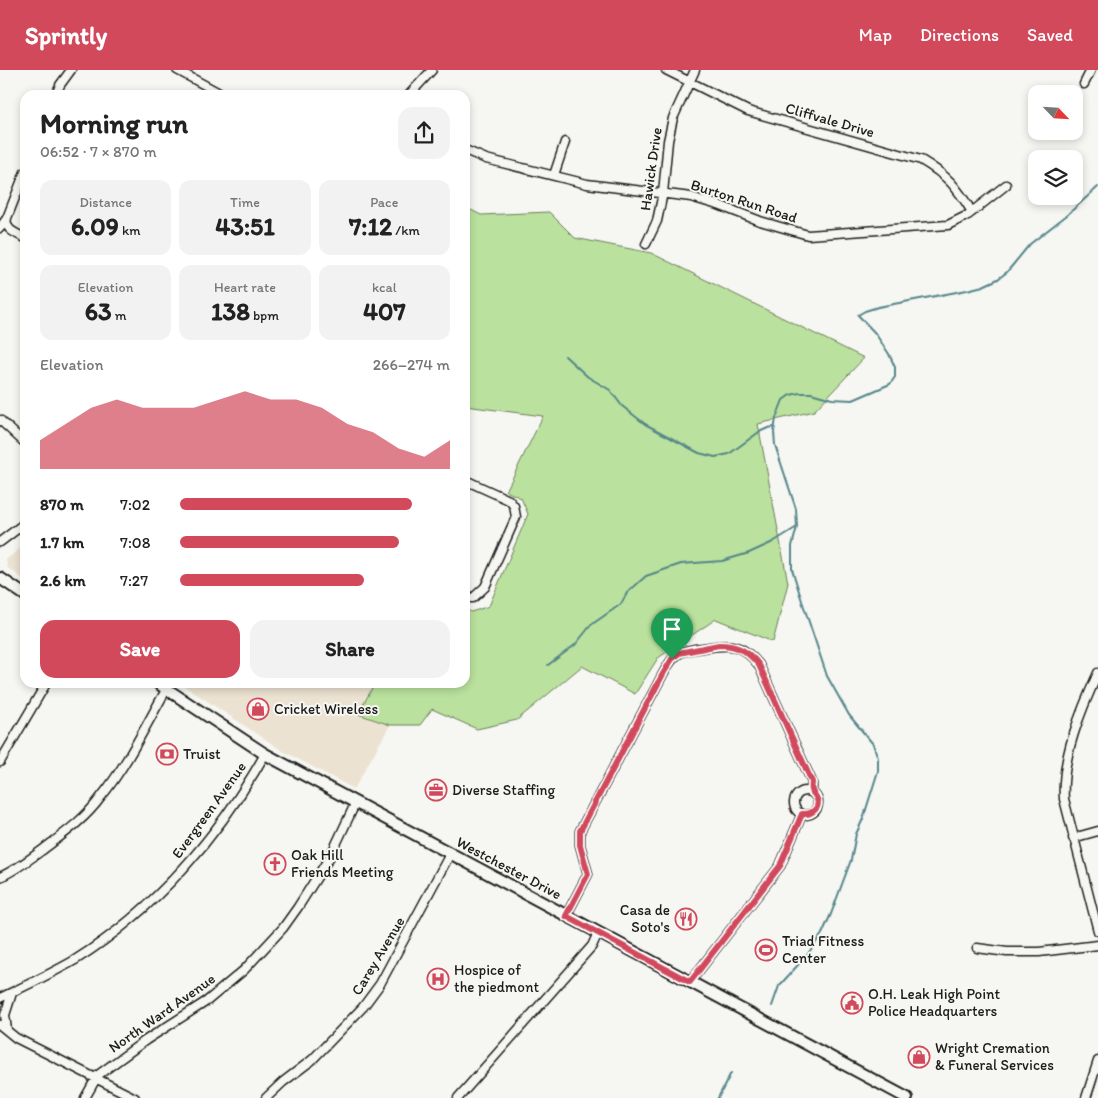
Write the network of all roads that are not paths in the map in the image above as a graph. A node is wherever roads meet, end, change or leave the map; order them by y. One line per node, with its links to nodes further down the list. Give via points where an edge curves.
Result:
1 (72, 70): 9 (street)
2 (177, 70): 10 (street)
3 (432, 70): 11 (street)
4 (666, 70): 7 (street, Cliffvale Drive)
5 (695, 70): 7 (street, Hawick Drive)
6 (1091, 70): 8 (street)
7 (689, 81): 17 (street, Hawick Drive, via 673,118); 18 (street, Cliffvale Drive, via 748,111 921,160 941,172 956,187)
8 (1084, 84)
9 (58, 90)
10 (214, 90)
11 (414, 90)
12 (565, 142): 14 (street)
13 (470, 152): 14 (street, Burton Run Road)
14 (554, 176): 17 (street, Burton Run Road, via 587,184)
15 (20, 185): 19 (street)
16 (1006, 185): 18 (street, Burton Run Road)
17 (663, 193): 18 (street, Burton Run Road, via 699,199 808,235 948,225); 22 (street, Hawick Drive, via 657,222)
18 (972, 212)
19 (7, 218): 20 (street); 21 (street, via 9,229)
20 (0, 228)
21 (20, 235)
22 (646, 244)
23 (0, 420): 24 (street)
24 (20, 438)
25 (470, 482): 30 (street, via 509,500 516,517 485,587)
26 (20, 526): 27 (street)
27 (0, 542)
28 (0, 578): 29 (main road)
29 (20, 592)
30 (470, 597)
31 (1098, 673): 41 (street, via 1065,766 1064,799)
32 (43, 688): 36 (street)
33 (164, 688): 34 (main road, Westchester Drive)
34 (166, 690): 35 (main road, Westchester Drive); 43 (street, via 101,798 63,834)
35 (264, 754): 38 (main road, Westchester Drive); 50 (street, Evergreen Avenue, via 218,826 185,868 154,898 99,944)
36 (0, 762)
37 (812, 792): 39 (street, via 817,798 817,806 813,812); 39 (street, via 801,792 796,798 794,805); 44 (street, via 812,782 800,755 759,665 750,654 729,645 679,653 663,674 580,831 580,845 588,874)
38 (355, 804): 42 (main road, Westchester Drive); 54 (street, North Ward Avenue, via 331,855 298,907 244,970 207,1002)
39 (802, 814): 49 (street, via 780,866)
40 (1098, 831): 41 (street)
41 (1073, 838): 45 (street)
42 (450, 854): 44 (main road, Westchester Drive); 57 (street, Carey Avenue, via 375,992 312,1060)
43 (0, 877)
44 (566, 916): 46 (main road, Westchester Drive)
45 (1098, 930)
46 (598, 933): 49 (main road, Westchester Drive); 58 (street, via 592,946)
47 (1098, 945): 48 (street, via 1039,952)
48 (977, 948)
49 (690, 982): 59 (main road, Westchester Drive)
50 (12, 993): 51 (street, Evergreen Avenue); 52 (street)
51 (0, 998)
52 (3, 1028): 54 (street, via 16,1038)
53 (1098, 1061): 60 (street)
54 (96, 1077): 55 (street, North Ward Avenue); 56 (street)
55 (85, 1098)
56 (135, 1098)
57 (266, 1098)
58 (458, 1098)
59 (907, 1098)
60 (1086, 1098)

